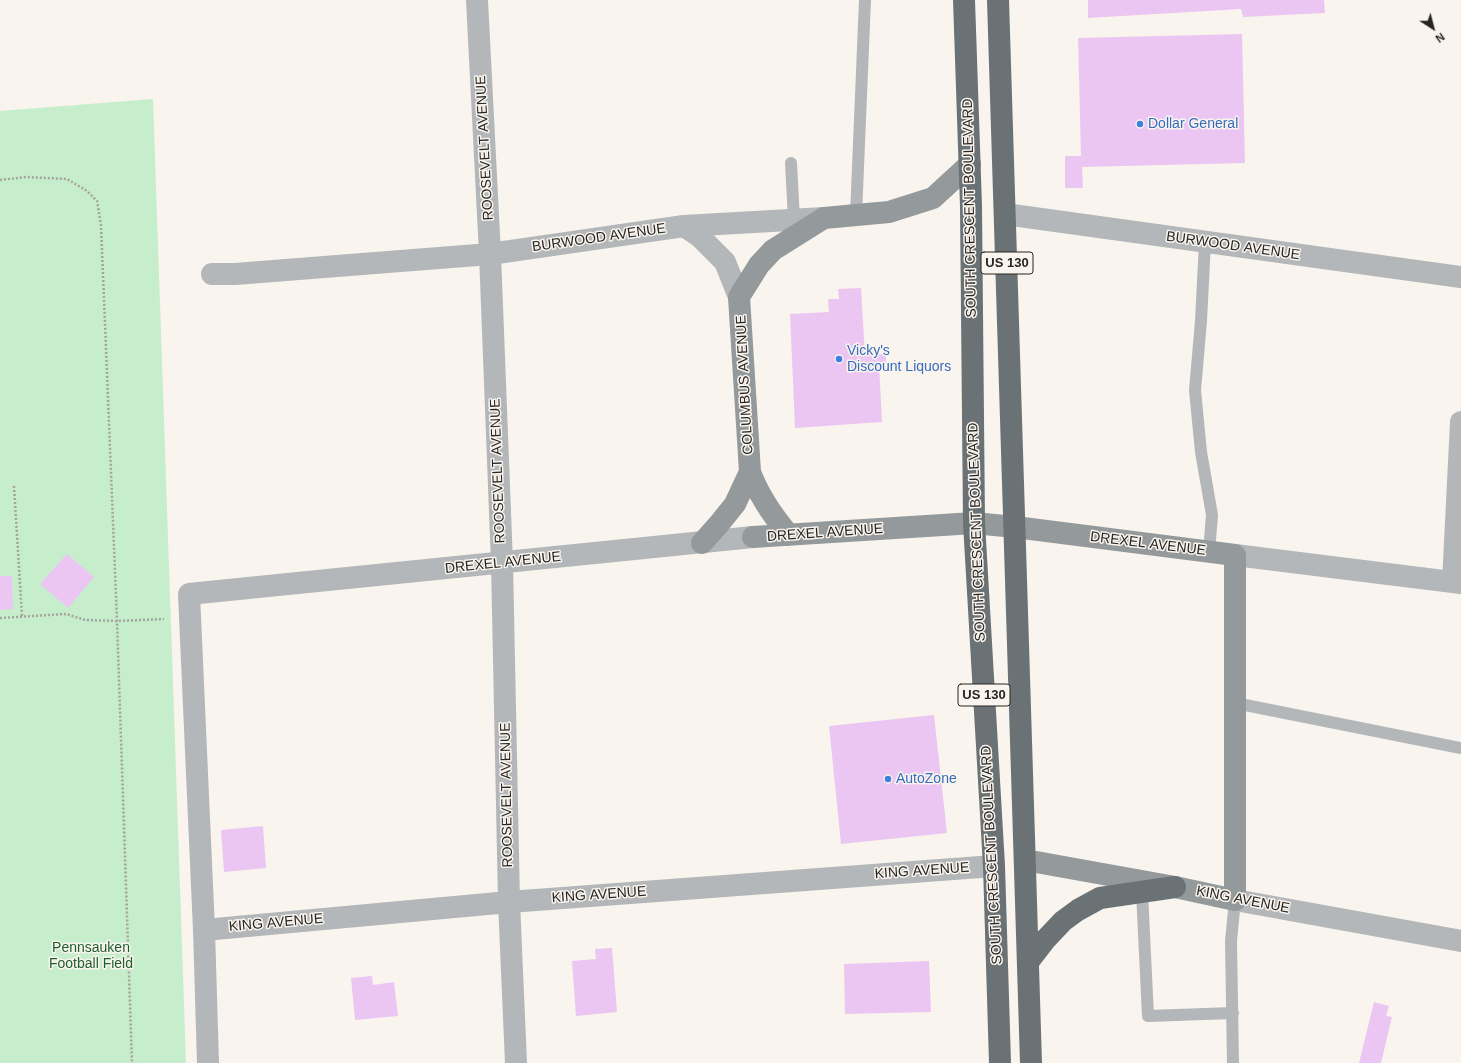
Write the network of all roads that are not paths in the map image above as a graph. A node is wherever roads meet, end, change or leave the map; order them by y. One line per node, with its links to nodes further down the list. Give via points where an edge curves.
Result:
1 (476, 0): 13 (street, ROOSEVELT AVENUE)
2 (865, 0): 8 (lane)
3 (964, 0): 6 (highway, SOUTH CRESCENT BOULEVARD / US 130)
4 (998, 0): 7 (highway, US 130)
5 (791, 163): 10 (lane)
6 (970, 164): 8 (street, BURWOOD AVENUE, via 933,198 889,212); 19 (highway, SOUTH CRESCENT BOULEVARD / US 130)
7 (1005, 214): 12 (street, BURWOOD AVENUE); 20 (highway, US 130)
8 (856, 215): 9 (street, BURWOOD AVENUE)
9 (824, 218): 10 (street, BURWOOD AVENUE); 16 (street, via 773,250 759,265)
10 (794, 220): 11 (street, BURWOOD AVENUE)
11 (684, 226): 13 (street, BURWOOD AVENUE); 16 (street, via 699,236 725,262)
12 (1205, 242): 15 (street, BURWOOD AVENUE); 23 (lane, via 1195,390 1201,452 1212,515)
13 (490, 254): 14 (street, BURWOOD AVENUE); 25 (street, ROOSEVELT AVENUE)
14 (212, 274)
15 (1461, 277)
16 (740, 297): 18 (street, COLUMBUS AVENUE)
17 (1461, 422): 26 (street)
18 (750, 472): 21 (street, COLUMBUS AVENUE, via 769,511); 22 (street, COLUMBUS AVENUE, via 735,504)
19 (974, 523): 20 (street, DREXEL AVENUE); 21 (street, DREXEL AVENUE); 30 (highway, SOUTH CRESCENT BOULEVARD / US 130)
20 (1015, 527): 23 (street, DREXEL AVENUE); 29 (highway, US 130)
21 (789, 535): 22 (street, DREXEL AVENUE)
22 (702, 542): 25 (street, DREXEL AVENUE)
23 (1209, 552): 24 (street, DREXEL AVENUE)
24 (1235, 555): 26 (street, DREXEL AVENUE); 27 (street)
25 (502, 563): 34 (street, ROOSEVELT AVENUE); 35 (street, DREXEL AVENUE, via 189,594)
26 (1457, 583)
27 (1235, 703): 28 (lane); 33 (street)
28 (1461, 748)
29 (1025, 860): 31 (street, KING AVENUE); 37 (highway, US 130)
30 (994, 866): 34 (street, KING AVENUE); 41 (highway, SOUTH CRESCENT BOULEVARD / US 130)
31 (1175, 887): 32 (highway); 33 (street, KING AVENUE)
32 (1142, 892): 37 (highway, via 1100,898 1078,910 1063,921); 38 (lane, via 1148,1016)
33 (1234, 900): 36 (street, KING AVENUE); 38 (lane)
34 (509, 902): 35 (street, KING AVENUE); 40 (street, ROOSEVELT AVENUE)
35 (204, 930): 39 (street)
36 (1461, 941)
37 (1028, 962): 42 (highway, US 130)
38 (1232, 1013): 43 (lane)
39 (208, 1063)
40 (516, 1063)
41 (1000, 1063)
42 (1031, 1063)
43 (1233, 1063)

